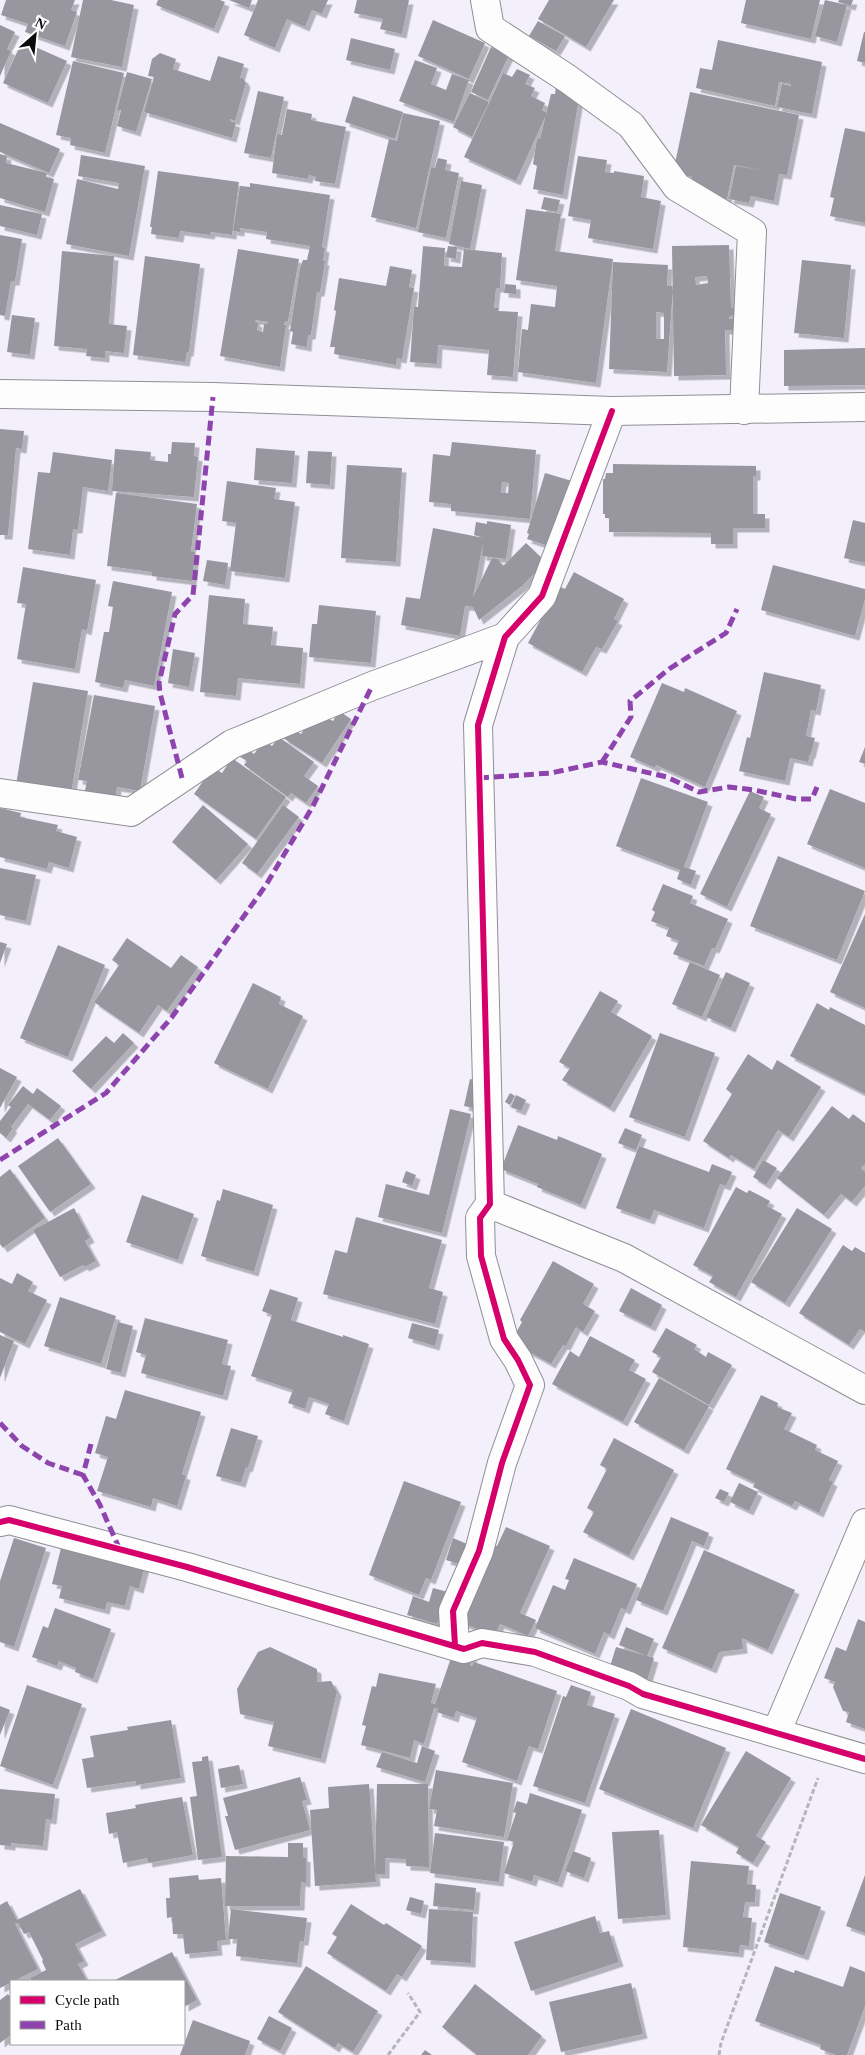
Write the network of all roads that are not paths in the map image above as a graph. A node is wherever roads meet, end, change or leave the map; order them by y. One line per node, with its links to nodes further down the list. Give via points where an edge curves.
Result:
1 (485, 0): 4 (street, via 490,28 631,125 677,187 752,232)
2 (0, 394): 5 (street, via 213,397)
3 (865, 407): 4 (street)
4 (744, 410): 5 (street)
5 (612, 411): 6 (street, via 542,596)
6 (505, 637): 7 (street, via 372,686 232,744 131,812); 8 (street, via 478,725)
7 (0, 793)
8 (490, 1204): 9 (street, via 624,1258); 12 (street, via 480,1218 481,1256 504,1339 530,1385 502,1463 479,1550 453,1611)
9 (865, 1390)
10 (0, 1522): 12 (street, via 9,1520 187,1567)
11 (865, 1523): 13 (street)
12 (455, 1646): 13 (street, via 464,1649 482,1643 535,1652 643,1694)
13 (776, 1733): 14 (street)
14 (865, 1759)

